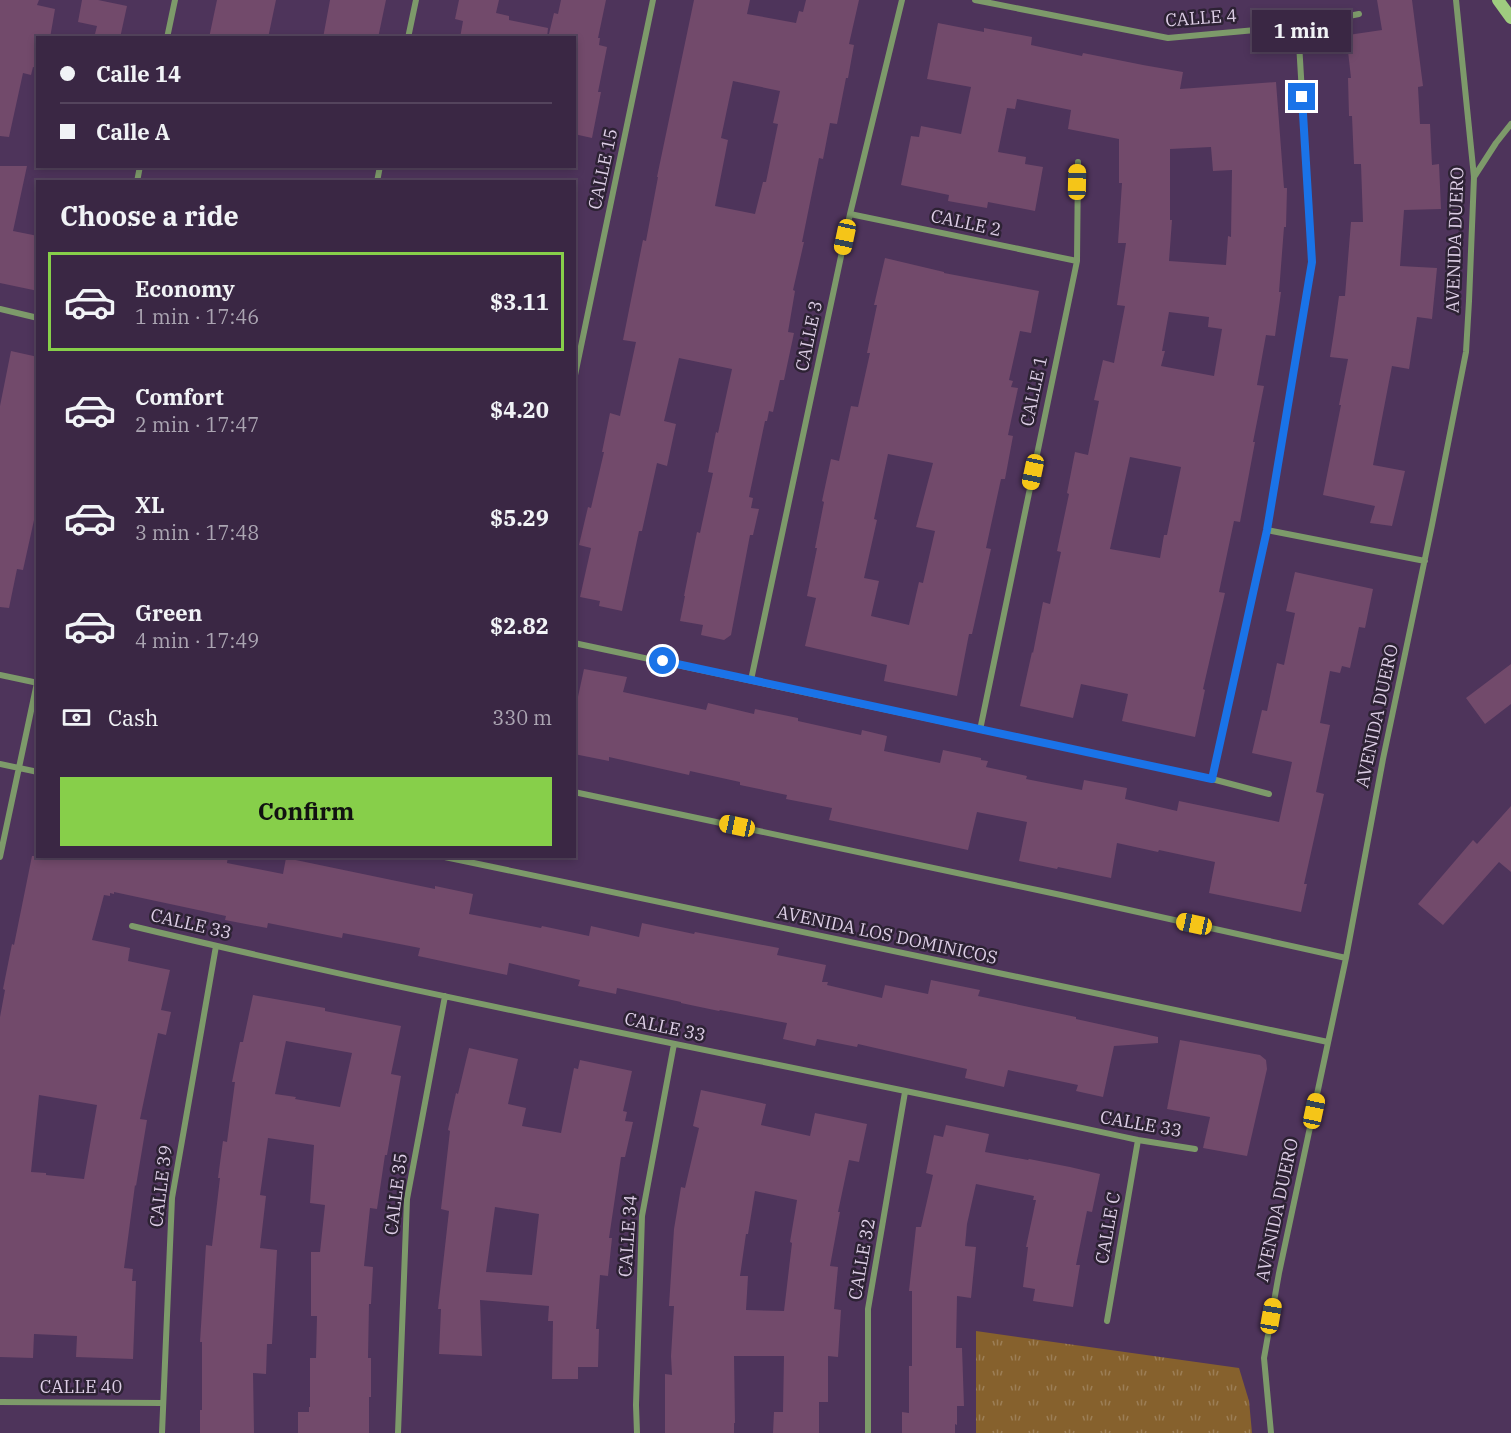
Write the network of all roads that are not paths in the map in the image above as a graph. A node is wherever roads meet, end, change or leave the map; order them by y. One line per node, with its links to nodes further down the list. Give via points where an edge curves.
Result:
1 (175, 0): 11 (street)
2 (416, 0): 12 (street)
3 (653, 0): 20 (street, CALLE 15)
4 (902, 0): 16 (street, CALLE 3)
5 (975, 0): 10 (street, CALLE 4, via 1168,38)
6 (1456, 0): 15 (street, AVENIDA DUERO)
7 (1498, 0): 9 (street)
8 (1359, 14): 10 (street, CALLE 4)
9 (1511, 18)
10 (1298, 26): 21 (street, via 1312,262)
11 (167, 36)
12 (408, 36)
13 (1511, 124): 15 (street)
14 (1078, 162): 17 (street, CALLE 1)
15 (1474, 177): 22 (street, AVENIDA DUERO, via 1466,352)
16 (850, 214): 17 (street, CALLE 2); 25 (street, CALLE 3)
17 (1077, 261): 28 (street, CALLE 1)
18 (0, 309): 19 (street)
19 (36, 318)
20 (576, 370)
21 (1267, 530): 22 (street); 32 (street)
22 (1425, 561): 39 (street, AVENIDA DUERO, via 1383,759)
23 (576, 643): 25 (street)
24 (0, 675): 26 (street)
25 (751, 680): 28 (street)
26 (36, 681)
27 (36, 686): 30 (street)
28 (980, 730): 32 (street)
29 (0, 765): 30 (street)
30 (19, 768): 31 (street); 35 (street)
31 (36, 772)
32 (1212, 779): 34 (street)
33 (576, 792): 39 (street)
34 (1269, 794)
35 (0, 857)
36 (450, 858): 41 (street, AVENIDA LOS DOMINICOS)
37 (132, 926): 38 (street, CALLE 33)
38 (216, 946): 40 (street, CALLE 33); 48 (street, CALLE 39, via 172,1198)
39 (1347, 958): 41 (street, AVENIDA DUERO)
40 (445, 996): 42 (street, CALLE 33); 50 (street, CALLE 35, via 407,1199)
41 (1329, 1042): 53 (street, AVENIDA DUERO, via 1264,1358)
42 (674, 1044): 43 (street, CALLE 33); 51 (street, CALLE 34, via 642,1216)
43 (905, 1092): 44 (street, CALLE 33); 52 (street, CALLE 32, via 868,1309)
44 (1138, 1140): 45 (street, CALLE 33); 46 (street, CALLE C)
45 (1195, 1149)
46 (1107, 1321)
47 (0, 1402): 48 (street, CALLE 40)
48 (162, 1403): 49 (street, CALLE 39)
49 (162, 1433)
50 (398, 1433)
51 (637, 1433)
52 (868, 1433)
53 (1271, 1433)

